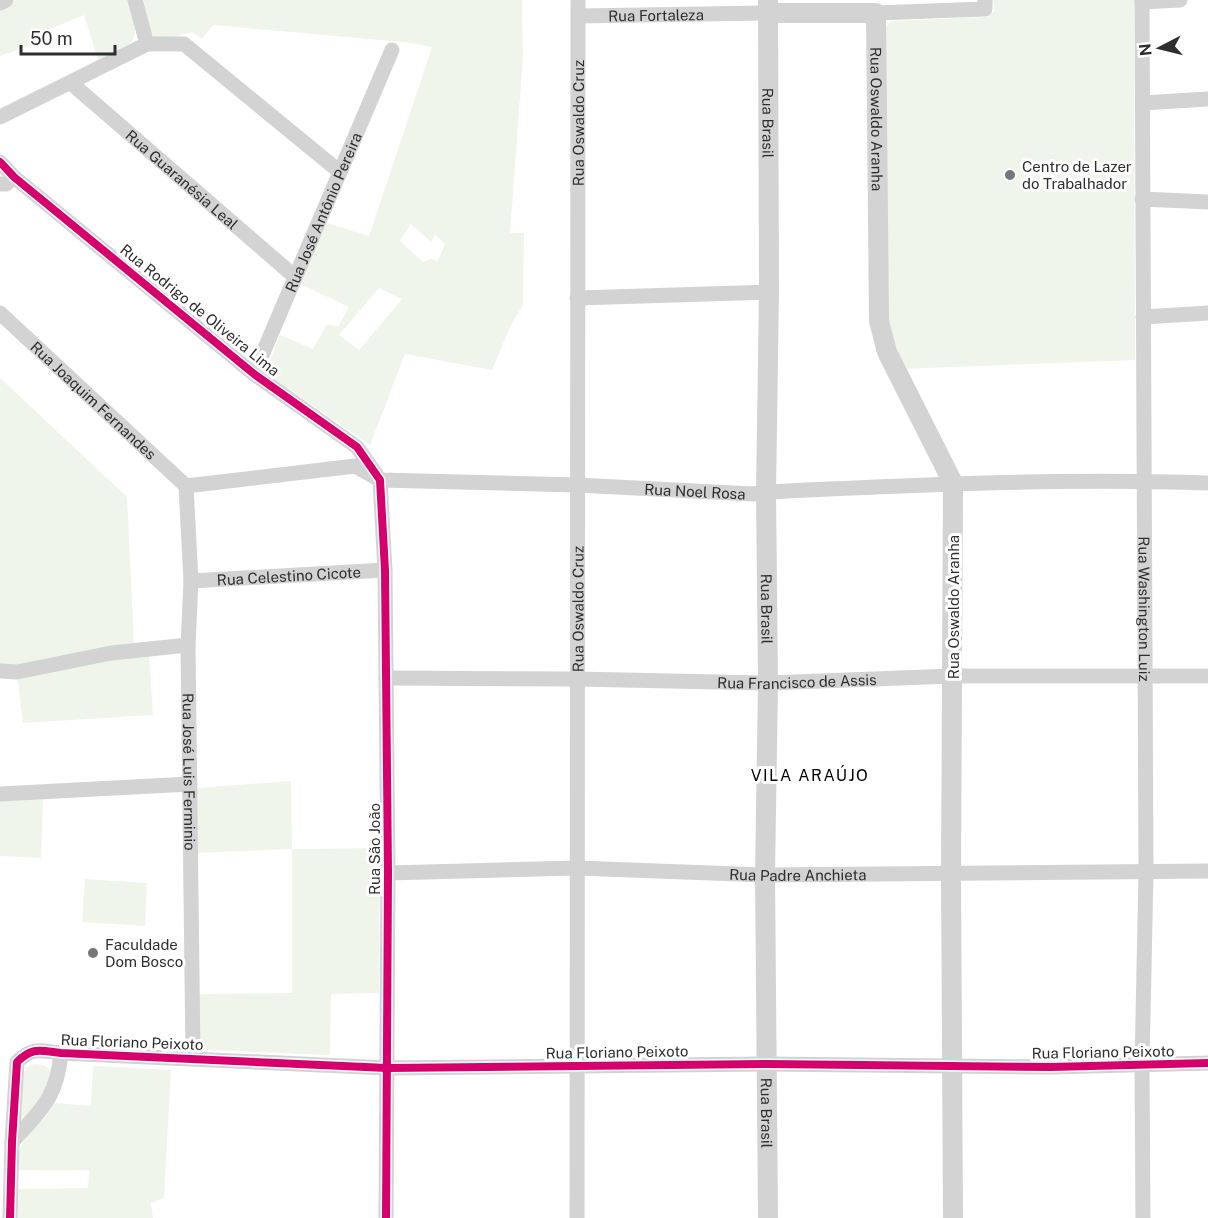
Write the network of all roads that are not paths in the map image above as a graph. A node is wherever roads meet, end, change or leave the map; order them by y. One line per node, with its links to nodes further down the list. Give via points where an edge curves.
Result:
1 (6, 0): 6 (street)
2 (135, 0): 12 (street)
3 (578, 0): 11 (street, Rua Oswaldo Cruz)
4 (1180, 0): 5 (street)
5 (1142, 1): 16 (street, Rua Washington Luiz)
6 (0, 3)
7 (985, 5): 9 (street, Rua Fortaleza)
8 (768, 6): 10 (street, Rua Fortaleza); 11 (street, Rua Fortaleza); 24 (street, Rua Brasil)
9 (905, 6): 10 (street, Rua Fortaleza)
10 (876, 13): 32 (street, Rua Oswaldo Aranha, via 879,321 886,352)
11 (578, 16): 25 (street, Rua Oswaldo Cruz)
12 (147, 44): 14 (street); 19 (street, via 184,44)
13 (392, 50): 19 (street, Rua José Antônio Pereira)
14 (71, 83): 17 (street); 23 (street, Rua Guaranésia Leal)
15 (1208, 99): 16 (street)
16 (1143, 103): 21 (street, Rua Washington Luiz)
17 (0, 117)
18 (0, 162): 20 (street, Rua Rodrigo de Oliveira Lima)
19 (340, 172): 23 (street, Rua José Antônio Pereira)
20 (5, 178): 29 (street, Rua Rodrigo de Oliveira Lima)
21 (1143, 199): 22 (street); 28 (street, Rua Washington Luiz)
22 (1208, 202)
23 (294, 276): 29 (street, Rua José Antônio Pereira)
24 (768, 292): 25 (street); 36 (street, Rua Brasil)
25 (578, 298): 34 (street, Rua Oswaldo Cruz)
26 (1208, 312): 28 (street)
27 (0, 313): 35 (street, Rua Joaquim Fernandes)
28 (1143, 317): 31 (street, Rua Washington Luiz)
29 (254, 374): 30 (street, Rua Rodrigo de Oliveira Lima, via 357,447)
30 (380, 480): 34 (street, Rua Noel Rosa); 35 (street, Rua Noel Rosa, via 355,466); 37 (street, Rua São João)
31 (1145, 481): 32 (street, Rua Noel Rosa); 33 (street, Rua Noel Rosa); 42 (street, Rua Washington Luiz)
32 (953, 483): 36 (street, Rua Noel Rosa); 41 (street, Rua Oswaldo Aranha)
33 (1208, 483)
34 (577, 485): 36 (street, Rua Noel Rosa); 45 (street, Rua Oswaldo Cruz)
35 (186, 486): 38 (street, Rua José Luis Ferminio)
36 (766, 492): 46 (street, Rua Brasil)
37 (385, 570): 38 (street, Rua Celestino Cicote); 44 (street, Rua São João)
38 (191, 581): 39 (street, Rua José Luis Ferminio)
39 (188, 645): 40 (street, via 111,653 17,672); 47 (street, Rua José Luis Ferminio)
40 (0, 671)
41 (953, 676): 42 (street, Rua Francisco de Assis); 46 (street, Rua Francisco de Assis); 54 (street, Rua Oswaldo Aranha)
42 (1144, 676): 43 (street, Rua Francisco de Assis); 52 (street, Rua Washington Luiz)
43 (1208, 676)
44 (386, 678): 45 (street, Rua Francisco de Assis); 51 (street, Rua São João)
45 (577, 679): 46 (street, Rua Francisco de Assis); 49 (street, Rua Oswaldo Cruz)
46 (768, 682): 53 (street, Rua Brasil)
47 (190, 784): 48 (street); 56 (street, Rua José Luis Ferminio)
48 (0, 794)
49 (577, 868): 51 (street, Rua Padre Anchieta); 53 (street, Rua Padre Anchieta); 61 (street, Rua Oswaldo Cruz)
50 (1208, 872): 52 (street, Rua Padre Anchieta)
51 (388, 873): 62 (street, Rua São João)
52 (1146, 873): 54 (street, Rua Padre Anchieta); 60 (street, Rua Washington Luiz)
53 (765, 875): 54 (street, Rua Padre Anchieta); 58 (street, Rua Brasil)
54 (951, 875): 59 (street, Rua Oswaldo Aranha)
55 (61, 1053): 56 (street, Rua Floriano Peixoto); 63 (street, via 57,1080 47,1103); 63 (street, Rua Floriano Peixoto, via 36,1050 27,1052 17,1062)
56 (193, 1058): 62 (street, Rua Floriano Peixoto)
57 (1208, 1063): 60 (street, Rua Floriano Peixoto)
58 (768, 1064): 59 (street, Rua Floriano Peixoto); 61 (street, Rua Floriano Peixoto); 67 (street, Rua Brasil)
59 (953, 1065): 60 (street, Rua Floriano Peixoto); 68 (street, Rua Oswaldo Aranha)
60 (1142, 1065): 69 (street, Rua Washington Luiz)
61 (577, 1066): 62 (street, Rua Floriano Peixoto); 66 (street, Rua Oswaldo Cruz)
62 (387, 1068): 65 (street, Rua São João)
63 (12, 1142): 64 (street)
64 (10, 1218)
65 (386, 1218)
66 (577, 1218)
67 (768, 1218)
68 (953, 1218)
69 (1143, 1218)

